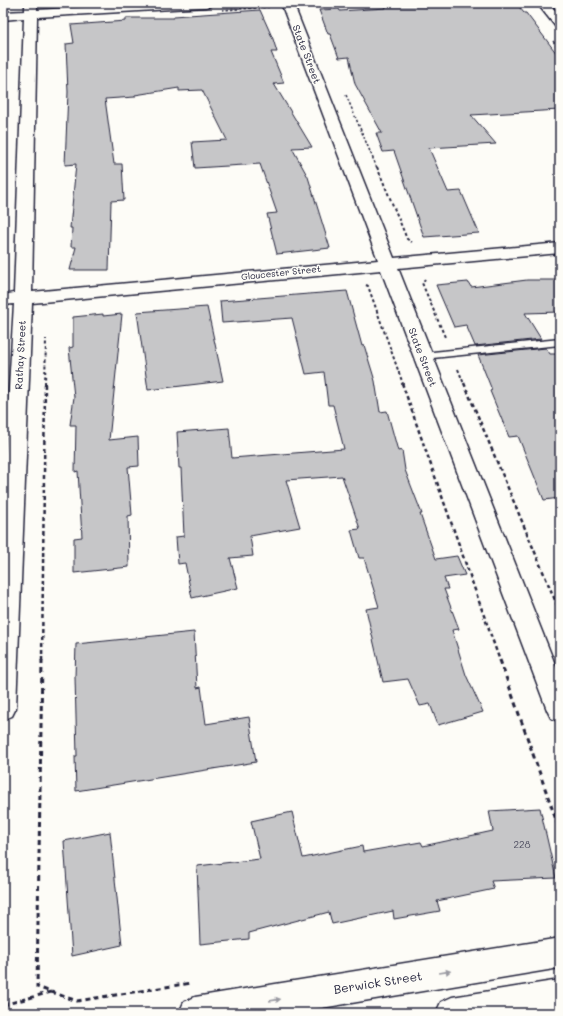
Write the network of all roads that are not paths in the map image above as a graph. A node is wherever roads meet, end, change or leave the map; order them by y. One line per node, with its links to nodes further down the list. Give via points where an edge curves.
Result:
1 (206, 3): 4 (street)
2 (287, 3): 8 (street, State Street)
3 (543, 3): 6 (street)
4 (31, 9): 5 (street); 9 (street, Rathay Street)
5 (3, 16)
6 (560, 24)
7 (560, 248): 8 (street, Gloucester Street)
8 (387, 263): 9 (street, Gloucester Street); 12 (street, State Street)
9 (23, 298): 10 (street, Gloucester Street); 13 (street, Rathay Street)
10 (3, 300)
11 (560, 342): 12 (lane)
12 (423, 356): 14 (street, State Street)
13 (3, 708)
14 (560, 710)
15 (560, 953): 17 (street, Berwick Street, one-way to 15)
16 (560, 996): 18 (street)
17 (196, 1013)
18 (452, 1013)

